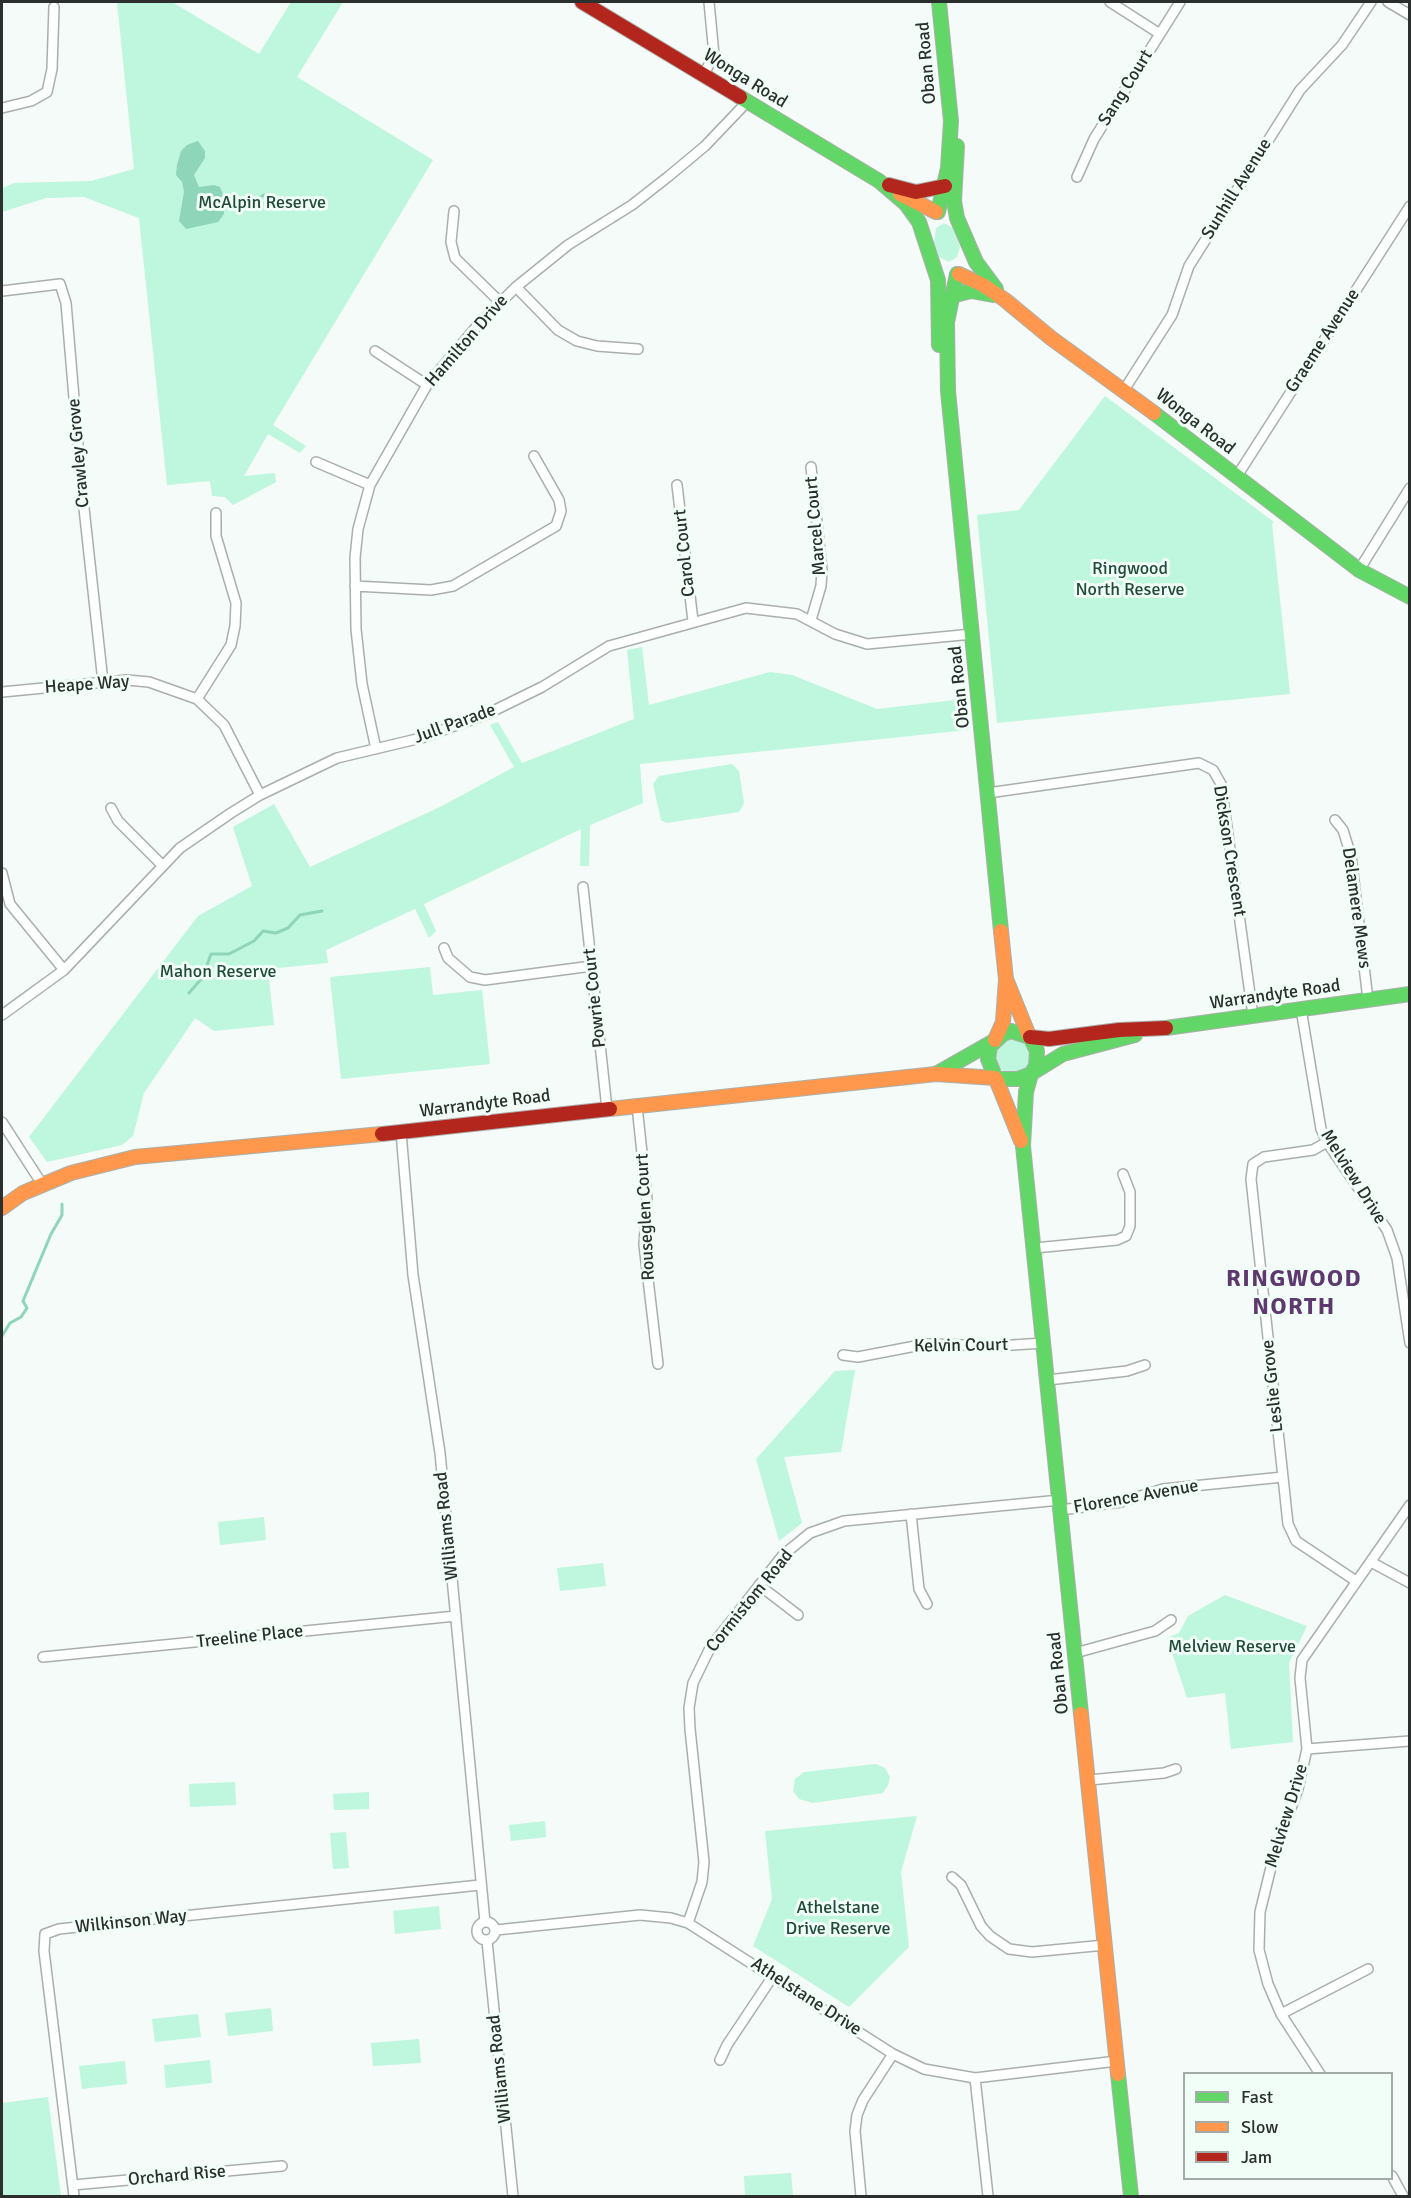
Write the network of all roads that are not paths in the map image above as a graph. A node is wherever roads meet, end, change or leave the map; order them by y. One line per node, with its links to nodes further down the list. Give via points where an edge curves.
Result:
1 (582, 2): 11 (main road, Wonga Road)
2 (709, 2): 11 (street, via 714,55)
3 (939, 2): 14 (main road, Oban Road)
4 (1110, 2): 10 (street)
5 (1180, 2): 10 (street, Sang Court)
6 (1371, 2): 32 (street, Sunhill Avenue, via 1342,45 1300,90 1189,266 1172,315)
7 (1388, 2): 9 (street)
8 (54, 8): 13 (street, via 52,69 47,92 31,101)
9 (1410, 15)
10 (1160, 34): 15 (street, Sang Court, via 1094,139)
11 (704, 74): 12 (main road, Wonga Road)
12 (747, 102): 16 (main road, Wonga Road); 24 (street, Hamilton Drive, via 705,146 669,176 568,245)
13 (2, 108)
14 (951, 121): 17 (main road, Oban Road); 21 (main road, Oban Road, via 958,152 954,201)
15 (1077, 177)
16 (884, 185): 17 (main road, via 916,192); 20 (main road); 22 (main road, via 916,218)
17 (945, 186): 20 (main road, Oban Road)
18 (1410, 206): 37 (street, Graeme Avenue)
19 (454, 211): 28 (street, via 451,242 455,258)
20 (937, 212): 21 (main road); 22 (main road, Oban Road, via 928,231)
21 (958, 219): 23 (main road, Oban Road, via 966,252); 27 (main road, via 978,266)
22 (932, 263): 23 (main road, Wonga Road); 33 (main road, Oban Road, via 939,287 937,333)
23 (958, 274): 26 (main road, Oban Road); 27 (main road, Wonga Road)
24 (516, 287): 28 (street, Hamilton Drive); 29 (street, via 558,330 578,341)
25 (2, 291): 48 (street, Crawley Grove, via 60,284 66,303)
26 (951, 296): 27 (main road, via 971,291); 33 (main road, Oban Road, via 946,333)
27 (1003, 299): 32 (main road, Wonga Road)
28 (500, 302): 31 (street, Hamilton Drive)
29 (638, 349)
30 (375, 351): 31 (street)
31 (427, 385): 38 (street, Hamilton Drive)
32 (1124, 390): 37 (main road, Wonga Road)
33 (948, 391): 47 (main road, Oban Road)
34 (534, 456): 43 (street, via 559,500 561,512 556,526 453,585 431,590)
35 (316, 462): 38 (street)
36 (811, 467): 45 (street, Marcel Court, via 822,570)
37 (1237, 476): 42 (main road, Wonga Road)
38 (370, 485): 43 (street, Hamilton Drive, via 358,529)
39 (677, 485): 46 (street, Carol Court)
40 (1410, 488): 42 (street)
41 (216, 513): 50 (street, via 216,537 236,603 235,626 231,645)
42 (1359, 570): 44 (main road, Wonga Road)
43 (355, 586): 51 (street, Hamilton Drive, via 362,684)
44 (1410, 597)
45 (811, 620): 46 (street, Jull Parade, via 779,610 746,608); 47 (street, Jull Parade, via 835,634 867,644)
46 (693, 621): 51 (street, Jull Parade, via 609,646 542,687 478,717)
47 (973, 634): 52 (main road, Oban Road)
48 (103, 682): 49 (street, Heape Way); 50 (street, Heape Way, via 149,682)
49 (2, 692)
50 (197, 699): 53 (street, Heape Way, via 224,725)
51 (376, 749): 53 (street, Jull Parade, via 331,761)
52 (988, 793): 62 (main road, Oban Road); 67 (street, Dickson Crescent, via 1191,764 1213,770 1221,784)
53 (260, 795): 56 (street, Jull Parade, via 199,832)
54 (111, 808): 56 (street, via 118,821)
55 (1335, 820): 64 (street, Delamere Mews, via 1350,849)
56 (162, 865): 61 (street, Jull Parade)
57 (2, 873): 61 (street, via 10,904)
58 (583, 887): 60 (street, Powrie Court)
59 (444, 948): 60 (street, via 448,958 470,977 485,980)
60 (591, 966): 75 (street, Powrie Court)
61 (64, 970): 66 (street, Jull Parade)
62 (1006, 979): 69 (main road, Oban Road); 70 (main road, Oban Road, via 1002,1022)
63 (1410, 994): 64 (main road, Warrandyte Road)
64 (1368, 1000): 65 (main road, Warrandyte Road)
65 (1301, 1009): 67 (main road, Warrandyte Road); 78 (street, Melview Drive, via 1321,1129)
66 (2, 1015)
67 (1253, 1016): 68 (main road, Warrandyte Road)
68 (1146, 1031): 69 (main road, Warrandyte Road, via 1119,1030 1049,1039); 71 (main road, Warrandyte Road, via 1063,1054)
69 (1029, 1036): 70 (main road, via 1011,1031); 71 (main road, via 1037,1059)
70 (994, 1040): 72 (main road, Warrandyte Road); 73 (main road, via 988,1059)
71 (1031, 1073): 73 (main road, via 1018,1079); 79 (main road, Oban Road)
72 (936, 1074): 73 (main road, Warrandyte Road); 74 (main road, Warrandyte Road)
73 (995, 1078): 79 (main road, Oban Road)
74 (637, 1106): 75 (main road, Warrandyte Road); 87 (street, Rouseglen Court, via 648,1200 644,1245)
75 (607, 1109): 77 (main road, Warrandyte Road)
76 (2, 1122): 81 (street)
77 (402, 1132): 81 (main road, Warrandyte Road, via 135,1157); 100 (street, Williams Road, via 413,1275 440,1453)
78 (1327, 1142): 85 (street, Melview Drive, via 1387,1230 1397,1258); 90 (street, Leslie Grove, via 1313,1150 1264,1158 1253,1164 1251,1179)
79 (1023, 1146): 83 (main road, Oban Road)
80 (1123, 1174): 83 (street, via 1130,1192 1130,1226 1126,1236)
81 (42, 1184): 82 (main road, Warrandyte Road)
82 (2, 1208)
83 (1035, 1248): 84 (main road, Oban Road)
84 (1044, 1343): 86 (street, Kelvin Court, via 927,1344 858,1357); 89 (main road, Oban Road)
85 (1410, 1343)
86 (843, 1355)
87 (658, 1364)
88 (1145, 1365): 89 (street, via 1127,1371)
89 (1048, 1380): 91 (main road, Oban Road)
90 (1283, 1477): 91 (street, Florence Avenue, via 1163,1490 1121,1502); 95 (street, Leslie Grove, via 1290,1533 1315,1555)
91 (1060, 1505): 93 (street, Cormistom Road); 102 (main road, Oban Road)
92 (1410, 1505): 94 (street, Melview Drive)
93 (911, 1514): 97 (street, Cormistom Road, via 844,1521 810,1533 783,1555); 98 (street, via 919,1589)
94 (1371, 1562): 95 (street, Melview Drive); 96 (street)
95 (1356, 1581): 105 (street, Melview Drive, via 1302,1660 1299,1678)
96 (1410, 1583)
97 (759, 1585): 99 (street); 111 (street, Cormistom Road, via 710,1648 693,1683 690,1729 704,1862 702,1882)
98 (927, 1604)
99 (798, 1615)
100 (456, 1616): 103 (street, Treeline Place); 109 (street, Williams Road)
101 (1171, 1620): 102 (street, via 1155,1631)
102 (1076, 1653): 107 (main road, Oban Road)
103 (43, 1657)
104 (1410, 1741): 105 (street)
105 (1307, 1749): 117 (street, Melview Drive, via 1260,1912 1259,1950)
106 (1176, 1769): 107 (street)
107 (1089, 1780): 114 (main road, Oban Road)
108 (952, 1877): 114 (street, via 961,1885 981,1926 1009,1949 1032,1952)
109 (480, 1885): 110 (street, Williams Road); 125 (street, Wilkinson Way, via 59,1929 45,1934)
110 (485, 1922): 112 (street); 113 (street, via 479,1924 477,1934)
111 (688, 1923): 112 (street, Athelstane Drive, via 640,1915); 116 (street, Athelstane Drive)
112 (496, 1930): 113 (street)
113 (487, 1941): 127 (street, Williams Road)
114 (1105, 1945): 120 (main road, Oban Road)
115 (1368, 1969): 117 (street)
116 (773, 1976): 118 (street, Athelstane Drive); 119 (street)
117 (1281, 2014): 121 (street, Melview Drive)
118 (893, 2054): 122 (street, Athelstane Drive, via 935,2073); 128 (street, via 857,2115)
119 (720, 2060)
120 (1117, 2061): 122 (street, Athelstane Drive); 130 (main road, Oban Road)
121 (1319, 2072)
122 (975, 2078): 129 (street)
123 (282, 2166): 125 (street, Orchard Rise)
124 (1393, 2178): 131 (street)
125 (72, 2185): 126 (street, Wilkinson Way)
126 (74, 2196)
127 (513, 2196)
128 (861, 2196)
129 (988, 2196)
130 (1131, 2196)
131 (1403, 2196)

